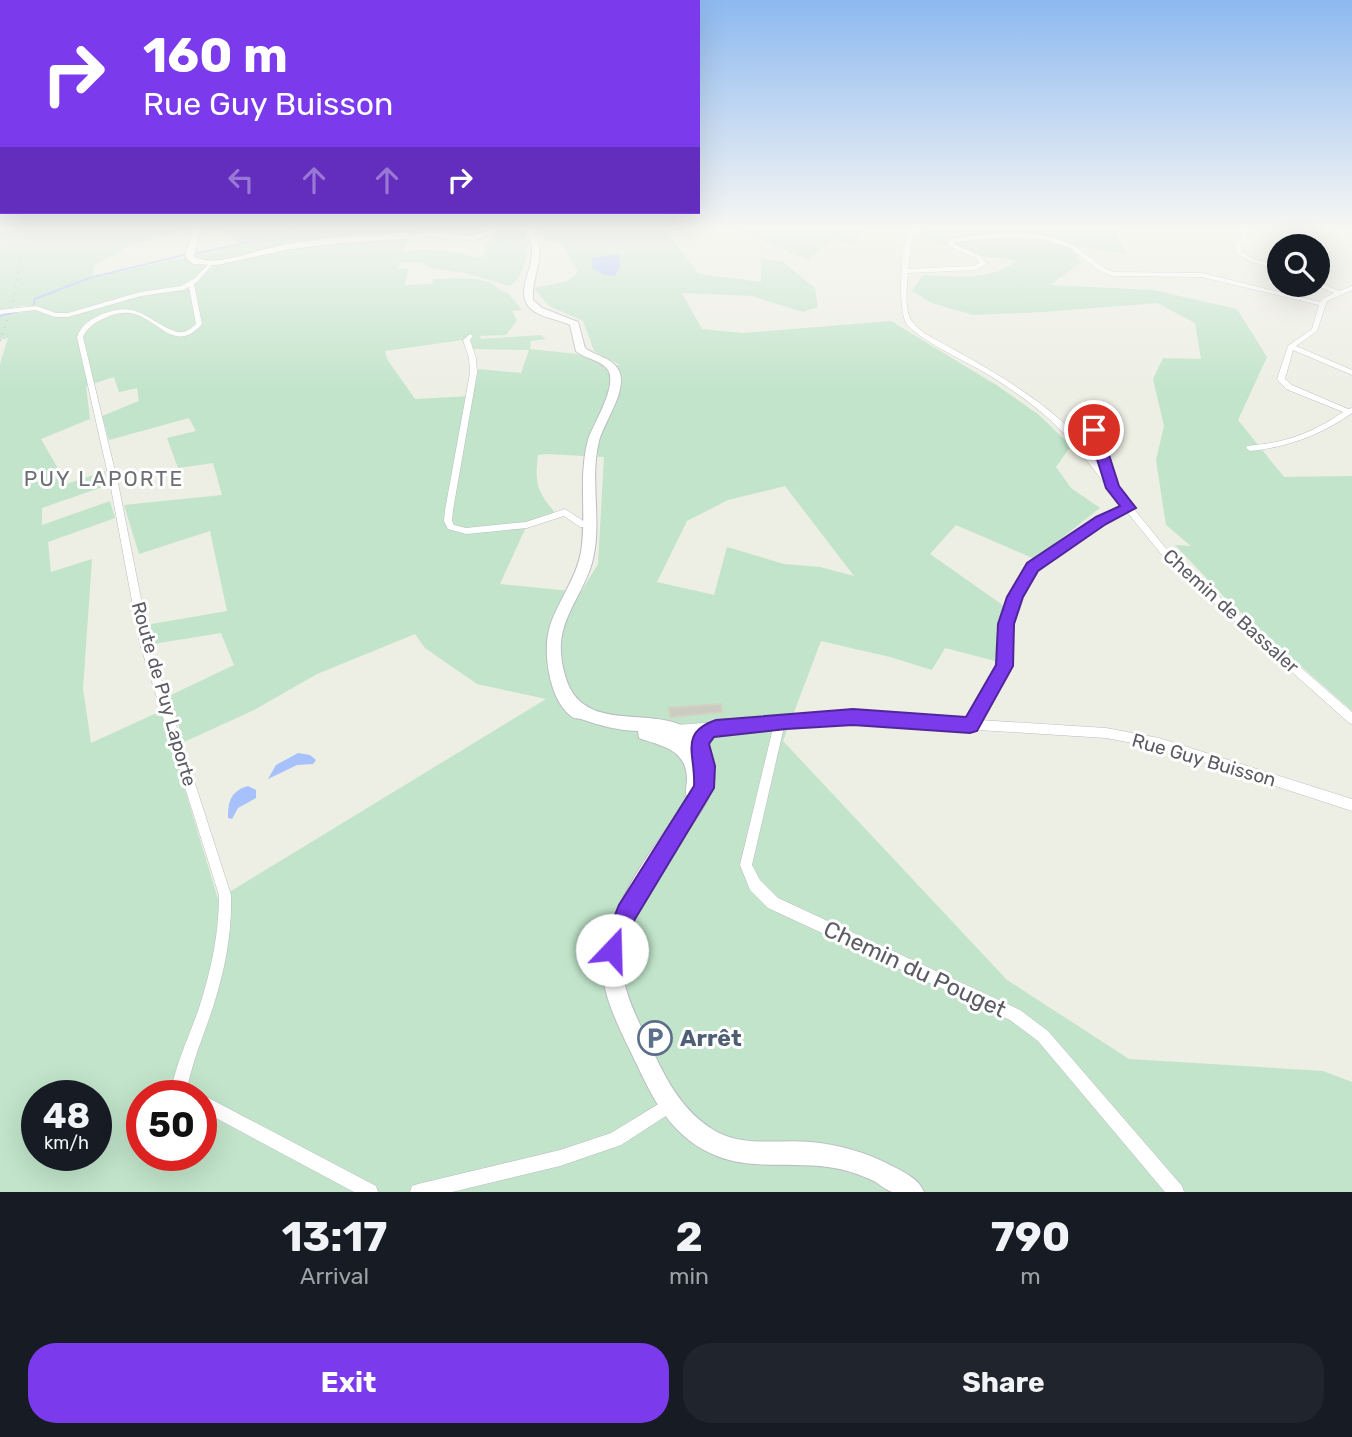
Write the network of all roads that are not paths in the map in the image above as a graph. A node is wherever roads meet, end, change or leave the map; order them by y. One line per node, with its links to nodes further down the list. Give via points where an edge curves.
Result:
1 (193, 282): 5 (street)
2 (530, 282): 19 (main road, via 528,299 541,310 575,324 580,349 607,364 616,376 592,447)
3 (905, 282): 17 (street, Chemin de Bassaler, via 905,316 910,324 1035,402 1064,428)
4 (1229, 282): 9 (street)
5 (191, 284): 10 (street, via 68,315 36,308); 26 (street, Route de Puy Laporte, via 199,324 191,332 170,334 138,313 124,311 89,323 80,337 116,488 145,644 225,895 224,947)
6 (1352, 288): 8 (street)
7 (1330, 289): 8 (street)
8 (1338, 293): 9 (street)
9 (1322, 304): 12 (street, via 1315,330)
10 (4, 311)
11 (470, 335): 19 (street, via 466,340 474,372 449,510 451,527 466,531 527,525 565,512)
12 (1291, 346): 13 (street); 15 (street, via 1281,372 1285,384)
13 (1352, 373)
14 (1087, 404): 17 (street)
15 (1351, 411): 16 (street, via 1336,423 1286,444)
16 (1250, 448)
17 (1113, 488): 18 (street, Chemin de Bassaler)
18 (1129, 508): 21 (street, Chemin de Bassaler, via 1186,575); 23 (street, via 1101,520 1032,567 1006,624 1005,666)
19 (590, 525): 20 (main road, via 585,564 560,617 554,642 556,674)
20 (572, 706): 24 (main road, via 600,720); 24 (main road, via 590,722 674,740)
21 (1352, 719)
22 (780, 722): 23 (street, Rue Guy Buisson, via 853,717); 24 (street, Rue Guy Buisson, via 716,728); 32 (street, Chemin du Pouget, via 746,865 755,885 774,903 1015,1015 1043,1036)
23 (970, 725): 25 (street, Rue Guy Buisson, via 1106,733 1159,743)
24 (690, 739): 27 (main road, via 706,778 704,788 627,912 612,950 614,986 654,1080)
25 (1352, 805)
26 (181, 1080)
27 (670, 1105): 30 (street, via 615,1139 560,1158); 31 (main road, via 694,1132 722,1147 737,1152 849,1158 878,1168)
28 (217, 1111): 29 (street)
29 (370, 1192)
30 (418, 1192)
31 (912, 1192)
32 (1176, 1192)

